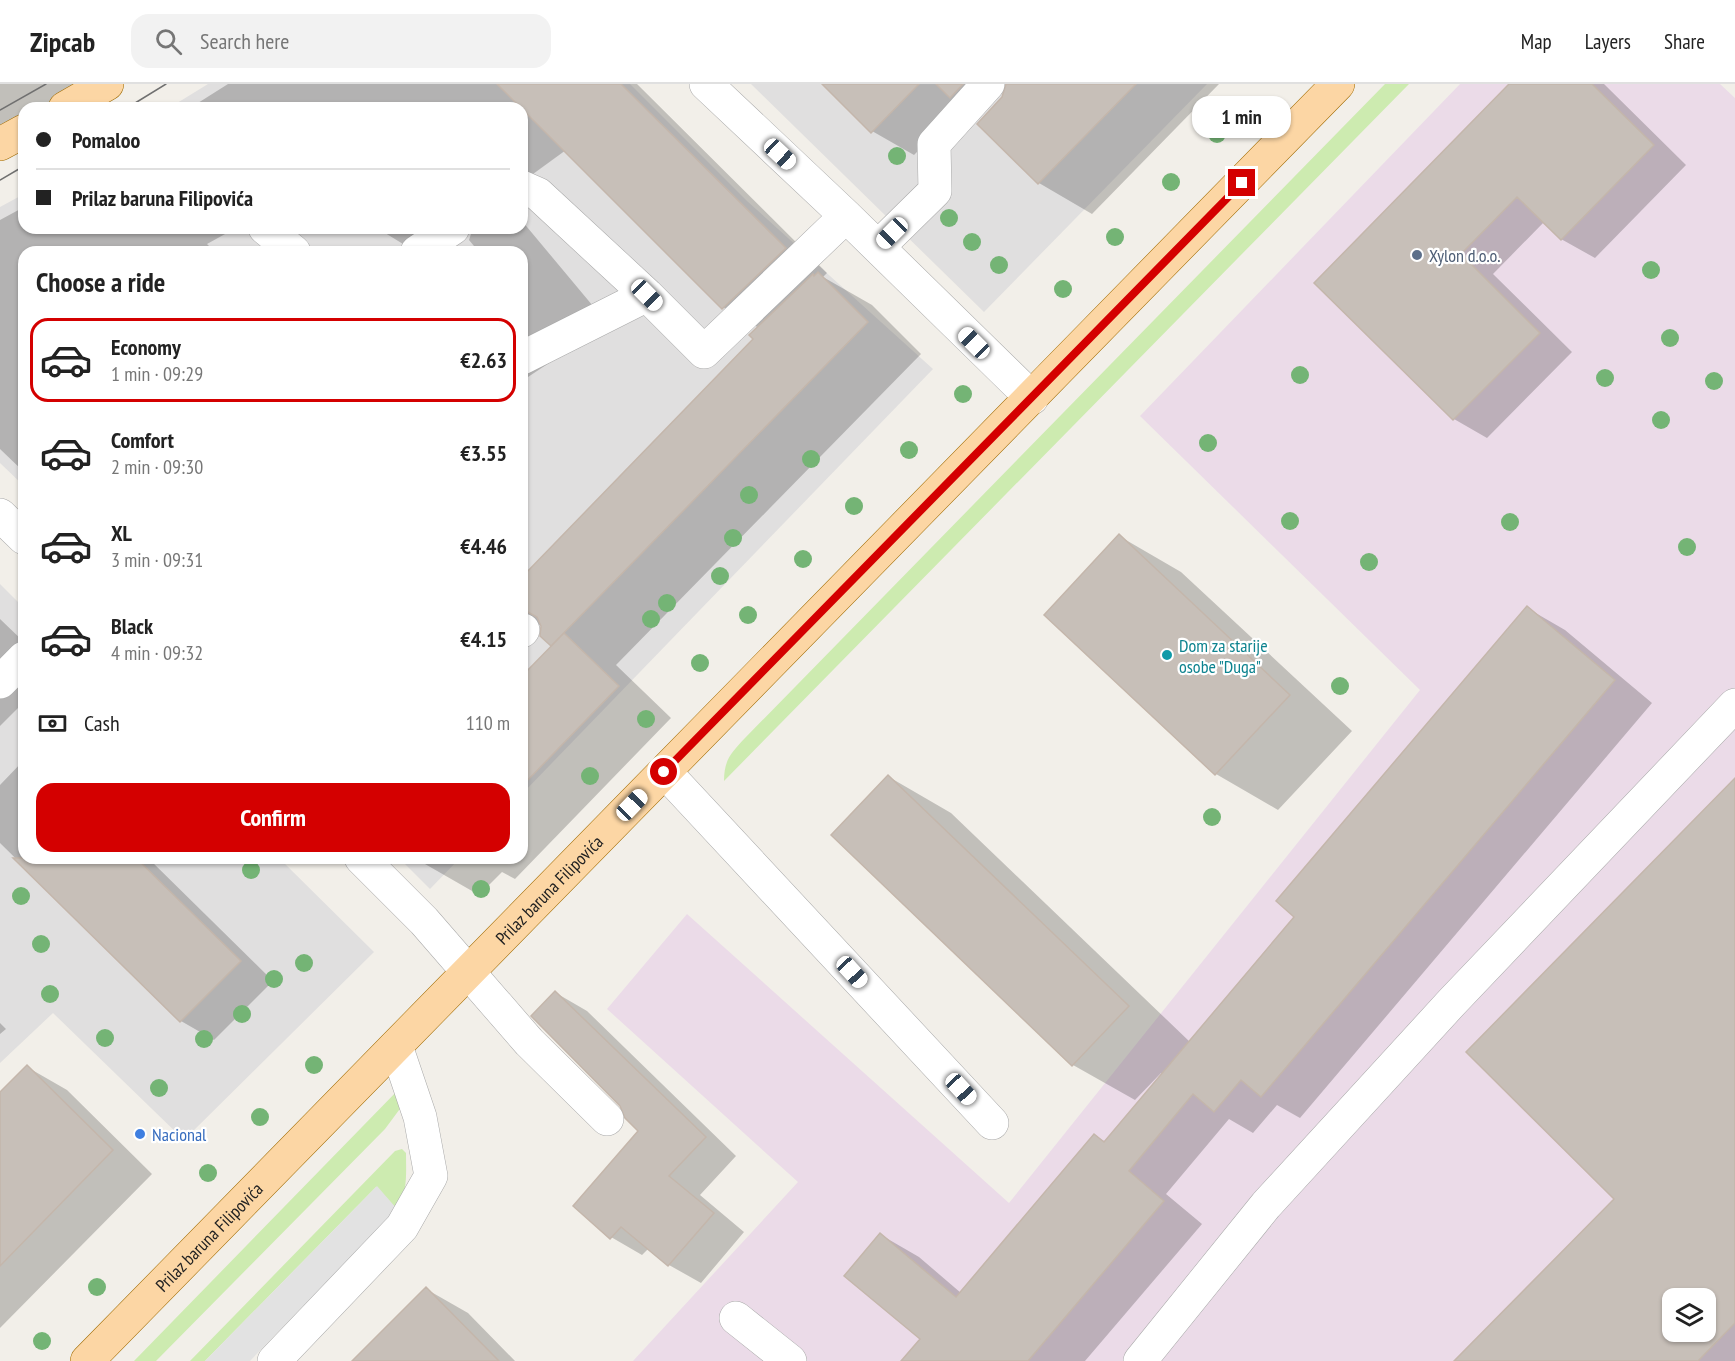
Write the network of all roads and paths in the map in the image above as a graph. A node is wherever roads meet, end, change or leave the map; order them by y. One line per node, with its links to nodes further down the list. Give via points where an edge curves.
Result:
1 (107, 84): 5 (main road)
2 (706, 84): 9 (street)
3 (988, 84): 14 (street, via 934,144 935,190)
4 (1338, 84): 17 (main road, Prilaz baruna Filipovića)
5 (76, 102)
6 (18, 134): 7 (main road)
7 (0, 144)
8 (528, 190): 15 (street, via 538,194)
9 (846, 216): 14 (street); 15 (street, via 704,352)
10 (272, 234): 12 (street)
11 (444, 234): 13 (street)
12 (287, 246)
13 (426, 246)
14 (878, 247): 17 (street)
15 (647, 295): 16 (street)
16 (528, 355)
17 (1032, 398): 23 (main road, Prilaz baruna Filipovića)
18 (0, 515): 19 (street)
19 (18, 532)
20 (18, 664): 21 (street)
21 (0, 682)
22 (1731, 717): 33 (street, via 1452,1002 1282,1187)
23 (664, 772): 25 (main road, Prilaz baruna Filipovića); 28 (street)
24 (367, 864): 25 (street)
25 (469, 972): 26 (main road, Prilaz baruna Filipovića); 27 (street, via 529,1042)
26 (396, 1046): 30 (main road, Prilaz baruna Filipovića); 31 (street, via 420,1116 431,1176 402,1227)
27 (608, 1119)
28 (992, 1123)
29 (736, 1317): 32 (street)
30 (87, 1361)
31 (274, 1361)
32 (790, 1361)
33 (1140, 1361)

